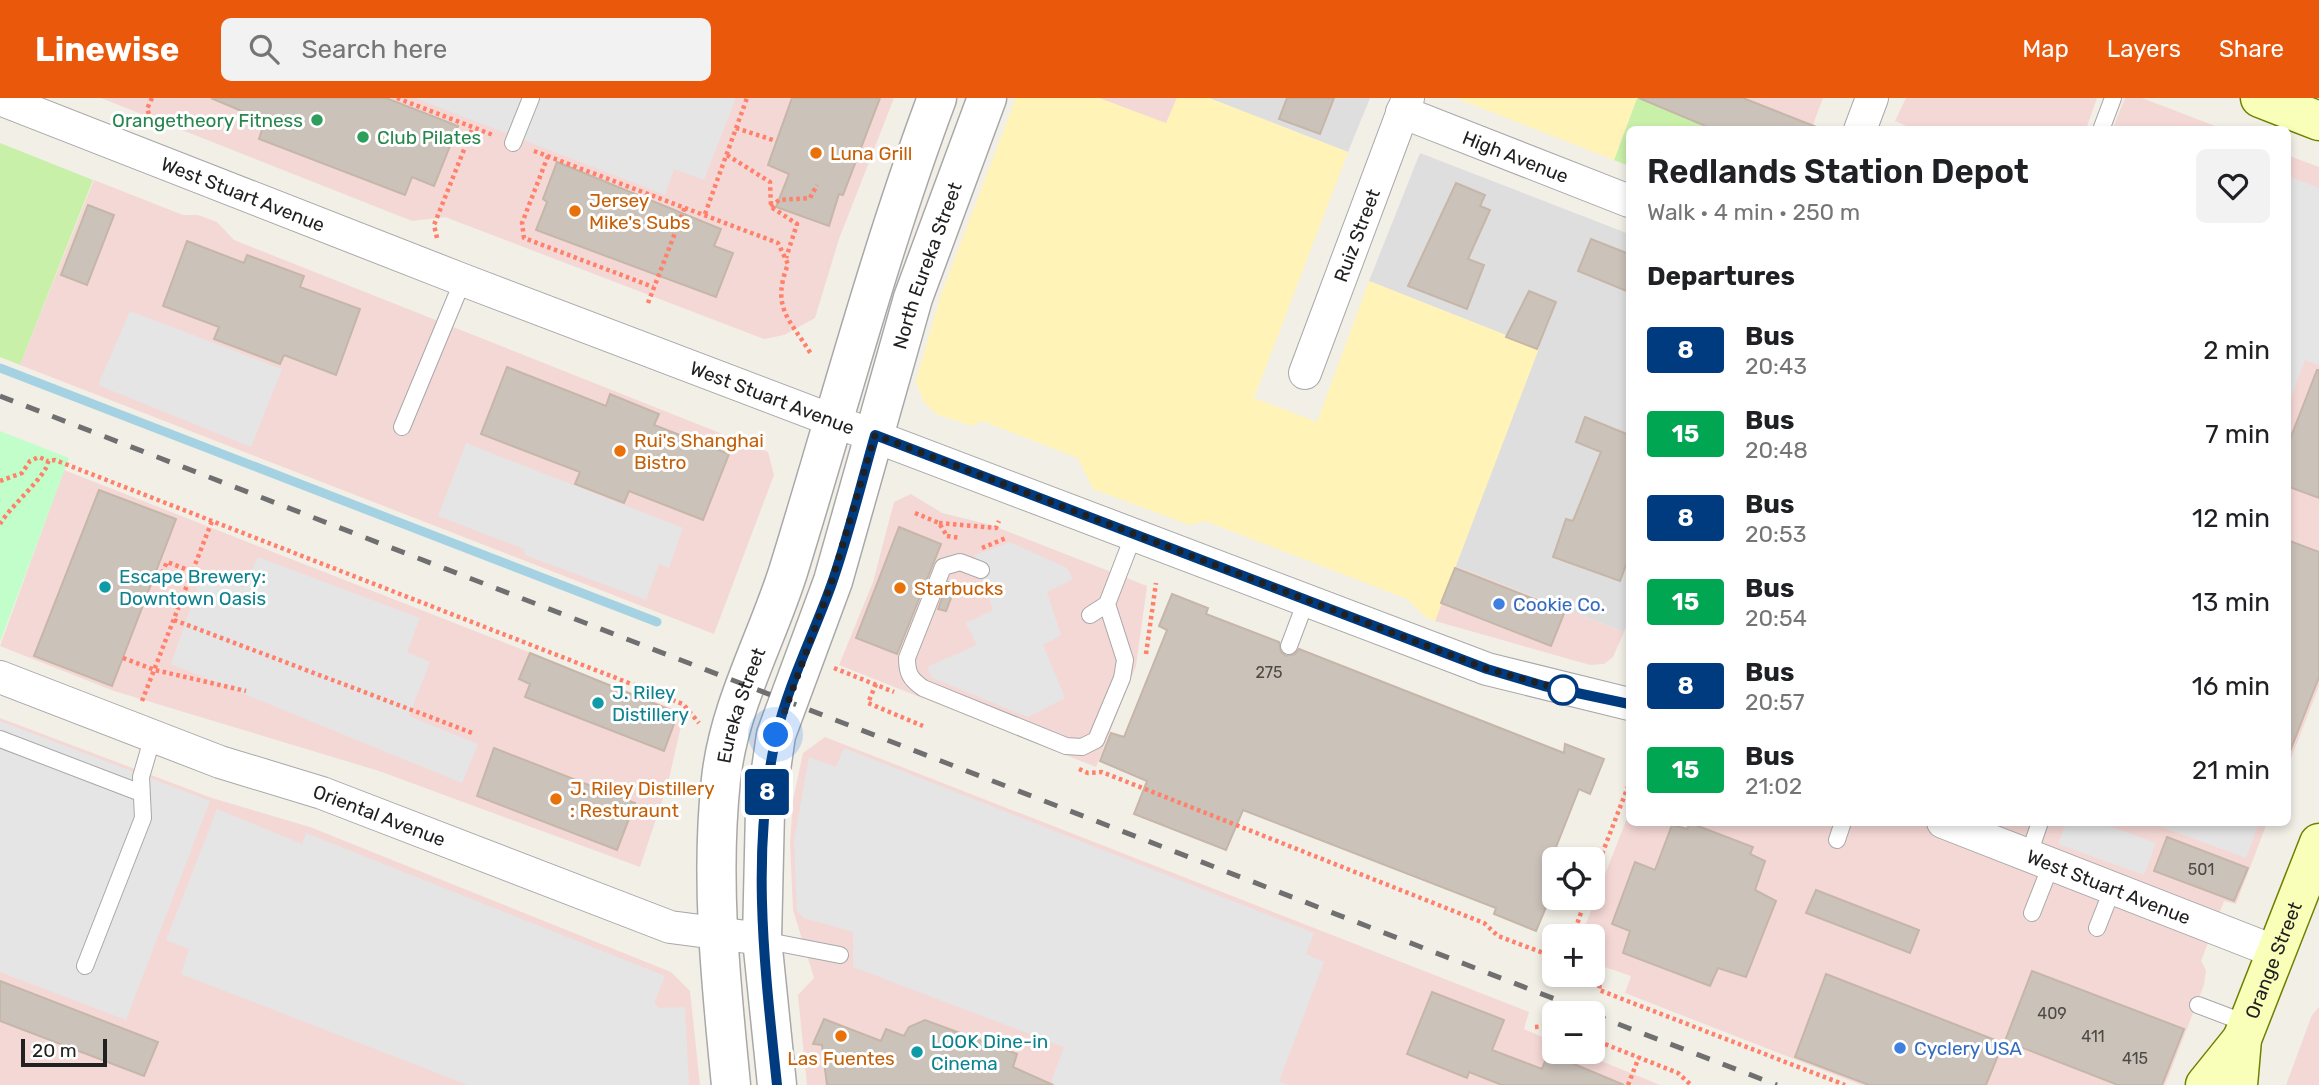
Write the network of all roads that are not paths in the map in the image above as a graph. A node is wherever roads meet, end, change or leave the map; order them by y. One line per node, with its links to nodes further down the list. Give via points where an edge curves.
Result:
1 (531, 98): 12 (lane)
2 (937, 98): 16 (street)
3 (987, 98): 18 (street, North Eureka Street, via 913,298)
4 (1872, 98): 10 (street)
5 (2113, 98): 11 (lane)
6 (2260, 98): 9 (main road)
7 (0, 99): 14 (street, West Stuart Avenue)
8 (1405, 105): 13 (street, High Avenue); 15 (street, Ruiz Street)
9 (2319, 121)
10 (1862, 126)
11 (2102, 126)
12 (513, 143)
13 (1626, 200)
14 (463, 280): 16 (street, West Stuart Avenue); 17 (lane)
15 (1305, 373)
16 (832, 420): 18 (street, West Stuart Avenue); 39 (street, Eureka Street, via 786,577 734,719 721,776 716,852)
17 (402, 428)
18 (875, 435): 19 (street, West Stuart Avenue); 40 (street, via 832,581 776,735 765,811)
19 (1134, 534): 21 (street, West Stuart Avenue); 22 (lane)
20 (981, 570): 22 (lane, via 960,562 943,567 907,658 907,670 923,688 1066,746 1082,747 1096,740 1122,678 1125,660)
21 (1306, 601): 24 (lane); 26 (street, West Stuart Avenue, via 1487,669)
22 (1107, 604): 23 (lane)
23 (1090, 615)
24 (1289, 646)
25 (0, 677): 27 (street, Oriental Avenue)
26 (1626, 703)
27 (153, 736): 29 (lane, via 142,767); 39 (street, Oriental Avenue, via 322,793 670,927)
28 (0, 739): 29 (lane)
29 (141, 793): 43 (lane, via 144,818)
30 (1842, 826): 33 (lane)
31 (1953, 826): 35 (street, West Stuart Avenue)
32 (2040, 826): 35 (lane)
33 (1837, 840)
34 (2319, 843): 41 (main road, Orange Street)
35 (2039, 861): 36 (street, West Stuart Avenue); 37 (lane)
36 (2112, 890): 38 (lane); 41 (street, West Stuart Avenue)
37 (2032, 913)
38 (2097, 928)
39 (718, 933): 40 (street, Oriental Avenue); 46 (street, Eureka Street)
40 (762, 939): 42 (lane); 47 (street)
41 (2276, 952): 45 (main road, Orange Street)
42 (840, 955)
43 (85, 967)
44 (2198, 1005): 45 (lane)
45 (2245, 1032): 48 (main road, Orange Street); 49 (main road, Orange Street)
46 (731, 1085)
47 (777, 1085)
48 (2205, 1085)
49 (2238, 1085)

